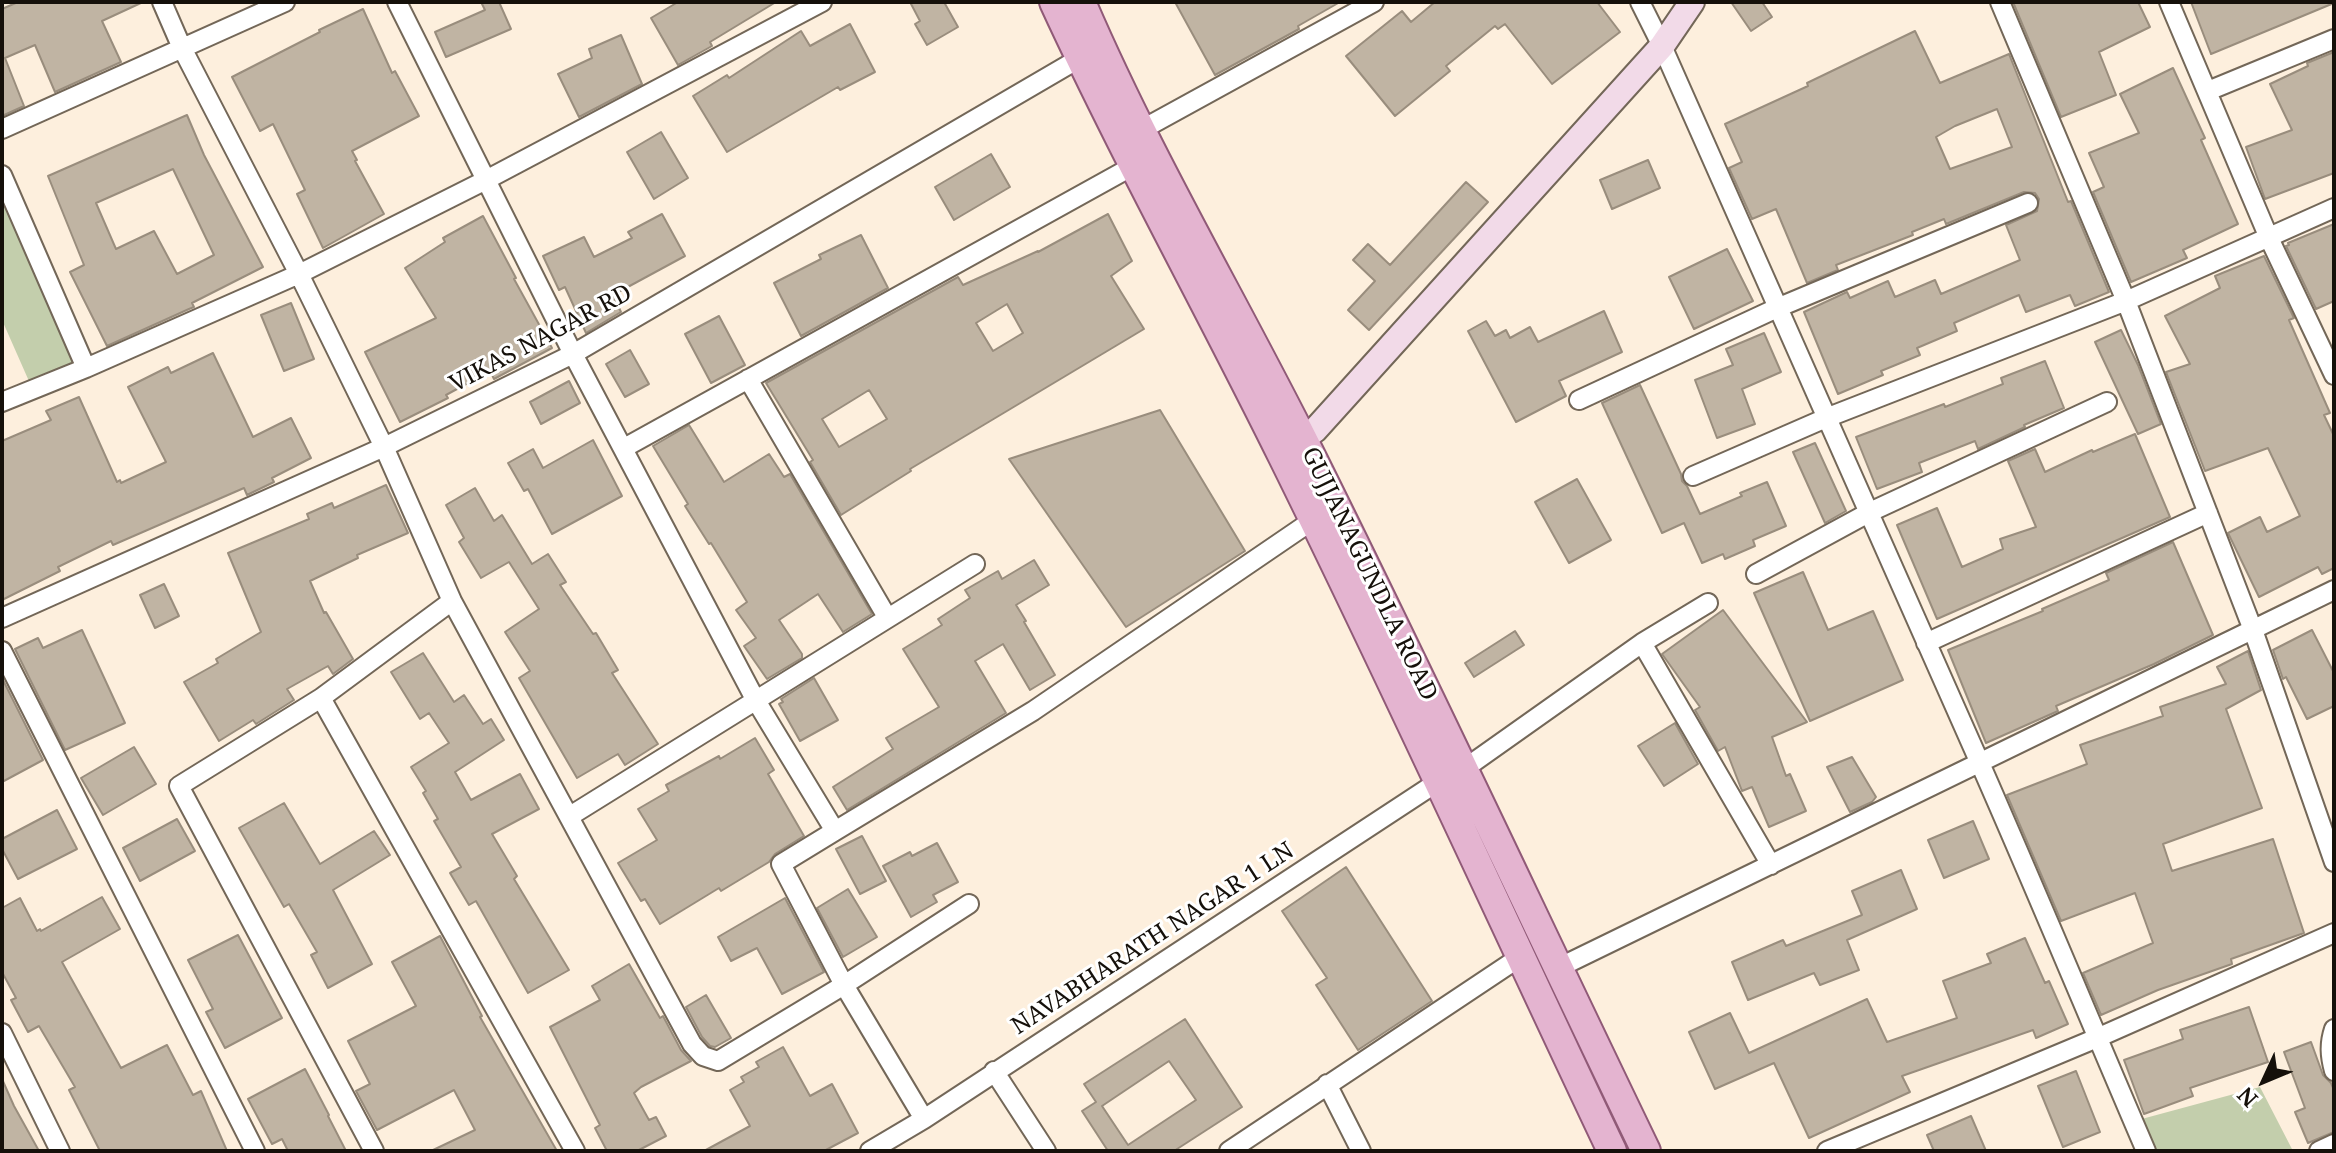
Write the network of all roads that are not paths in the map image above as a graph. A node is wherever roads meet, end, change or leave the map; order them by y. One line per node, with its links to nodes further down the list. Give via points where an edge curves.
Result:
1 (162, 2): 14 (street)
2 (285, 2): 14 (street)
3 (397, 2): 21 (street)
4 (822, 2): 21 (street)
5 (1054, 2): 15 (main road, GUJJANAGUNDLA ROAD)
6 (1081, 2): 18 (main road, GUJJANAGUNDLA ROAD)
7 (1374, 2): 18 (street)
8 (1640, 2): 13 (street)
9 (1692, 2): 13 (street)
10 (2000, 2): 26 (street)
11 (2169, 2): 16 (street)
12 (2334, 39): 16 (street)
13 (1662, 46): 27 (street); 37 (street, via 1326,418)
14 (182, 48): 17 (street); 25 (street)
15 (1080, 58): 19 (main road, GUJJANAGUNDLA ROAD); 28 (street, VIKAS NAGAR RD)
16 (2208, 91): 24 (street)
17 (2, 129)
18 (1141, 130): 37 (main road, GUJJANAGUNDLA ROAD)
19 (1133, 166): 31 (street); 37 (main road, GUJJANAGUNDLA ROAD)
20 (2, 175): 29 (street)
21 (486, 180): 25 (street); 28 (street)
22 (2028, 203): 27 (street)
23 (2334, 208): 24 (street)
24 (2269, 238): 26 (street); 30 (street)
25 (299, 274): 29 (street); 36 (street)
26 (2126, 301): 35 (street); 41 (street)
27 (1777, 308): 32 (street); 35 (street)
28 (573, 354): 36 (street, VIKAS NAGAR RD); 38 (street)
29 (86, 368): 33 (street)
30 (2334, 375)
31 (748, 379): 38 (street); 48 (street)
32 (1579, 400)
33 (2, 402)
34 (2107, 402): 40 (street)
35 (1826, 418): 39 (street); 40 (street)
36 (384, 447): 46 (street); 49 (street, VIKAS NAGAR RD)
37 (1292, 447): 42 (main road, GUJJANAGUNDLA ROAD); 57 (main road, GUJJANAGUNDLA ROAD)
38 (624, 448): 55 (street)
39 (1693, 476)
40 (1870, 512): 44 (street); 52 (street)
41 (2208, 513): 50 (street); 52 (street)
42 (1313, 520): 57 (main road, GUJJANAGUNDLA ROAD); 59 (street, via 1033,711)
43 (975, 564): 48 (street)
44 (1756, 574)
45 (2334, 590): 50 (street)
46 (452, 601): 54 (street); 58 (street)
47 (1708, 603): 51 (street, NAVABHARATH NAGAR 1 LN)
48 (887, 617): 55 (street)
49 (2, 618)
50 (2253, 630): 56 (street); 60 (street)
51 (1642, 643): 57 (street, NAVABHARATH NAGAR 1 LN); 61 (street)
52 (1926, 643): 56 (street)
53 (2, 651): 76 (street)
54 (321, 698): 77 (street, via 179,786); 78 (street)
55 (755, 699): 58 (street); 59 (street)
56 (1980, 763): 61 (street); 69 (street)
57 (1452, 775): 64 (main road, GUJJANAGUNDLA ROAD); 65 (main road, GUJJANAGUNDLA ROAD); 70 (street, NAVABHARATH NAGAR 1 LN)
58 (570, 816): 66 (street, via 703,1056 718,1061)
59 (835, 831): 66 (street, via 781,864)
60 (2334, 862)
61 (1771, 865): 65 (street)
62 (969, 904): 66 (street)
63 (2334, 933): 69 (street)
64 (1520, 957): 72 (street); 83 (main road, GUJJANAGUNDLA ROAD)
65 (1558, 968): 84 (main road, GUJJANAGUNDLA ROAD)
66 (844, 985): 73 (street)
67 (2334, 1029): 71 (street)
68 (2, 1033): 75 (street)
69 (2097, 1038): 85 (street); 86 (street)
70 (994, 1071): 73 (street, NAVABHARATH NAGAR 1 LN); 80 (street)
71 (2334, 1071)
72 (1327, 1084): 81 (street); 82 (street)
73 (924, 1119): 79 (street, NAVABHARATH NAGAR 1 LN)
74 (2334, 1144): 87 (street)
75 (60, 1151)
76 (255, 1151)
77 (374, 1151)
78 (575, 1151)
79 (870, 1151)
80 (1046, 1151)
81 (1229, 1151)
82 (1361, 1151)
83 (1612, 1151)
84 (1646, 1151)
85 (1827, 1151)
86 (2146, 1151)
87 (2319, 1151)

